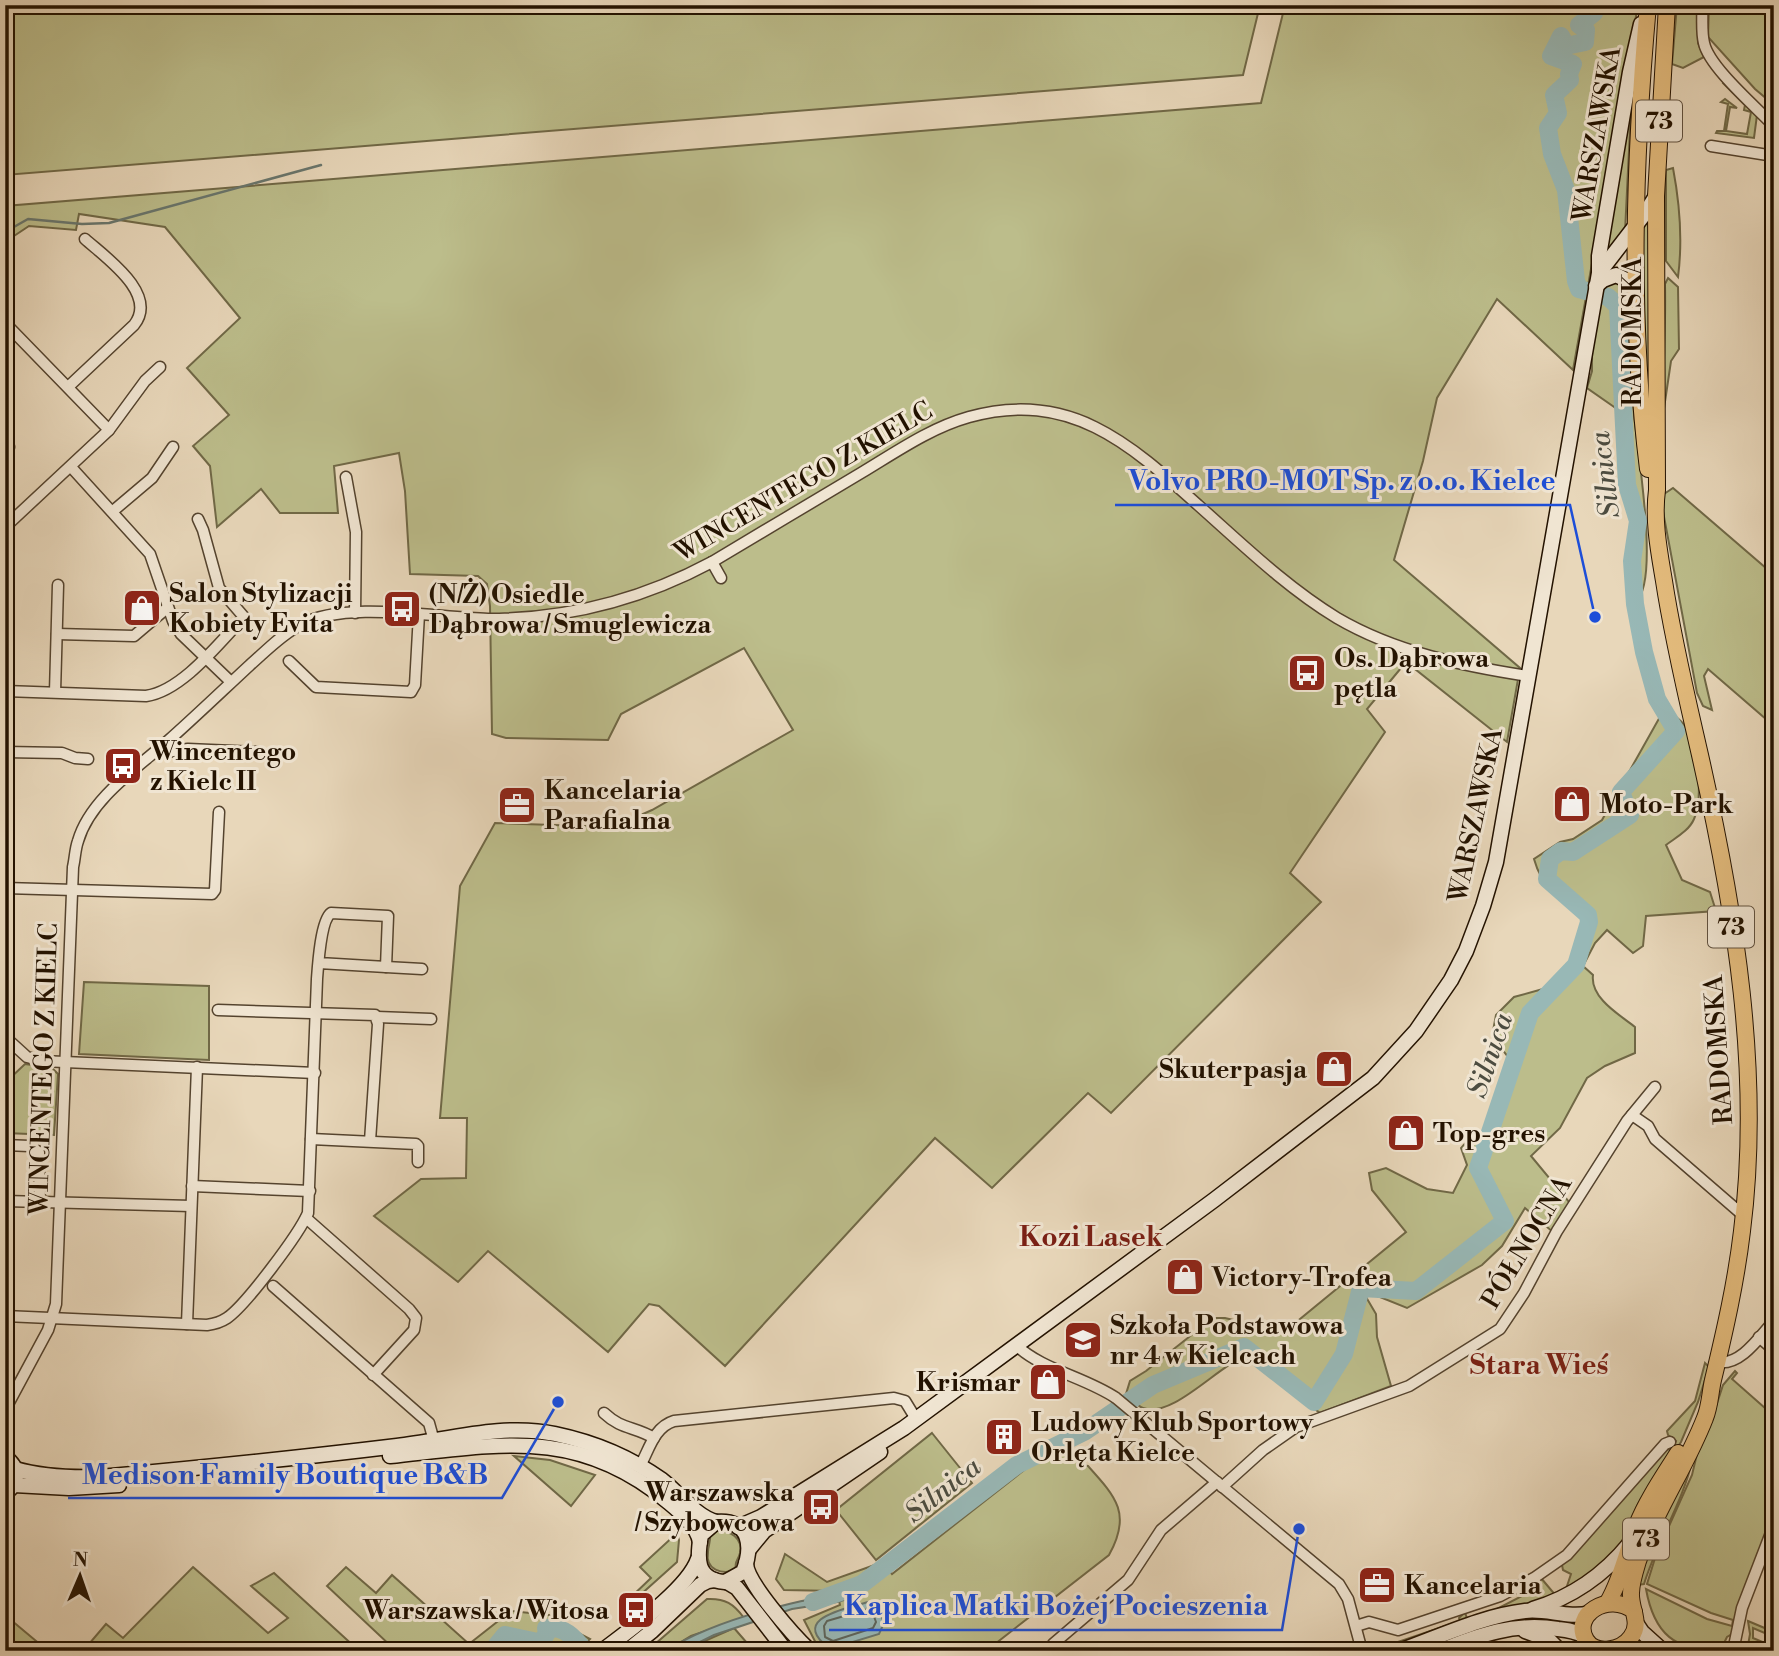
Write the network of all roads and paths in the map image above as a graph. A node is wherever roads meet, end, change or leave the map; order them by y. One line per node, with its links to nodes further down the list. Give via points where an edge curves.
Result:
1 (1648, 5): 8 (main road, WARSZAWSKA / 73); 10 (main road, WARSZAWSKA, via 1630,72)
2 (1702, 5): 4 (street, via 1707,54)
3 (1667, 7): 7 (main road, WARSZAWSKA / 73)
4 (1774, 126)
5 (1711, 146): 6 (street)
6 (1774, 156)
7 (1656, 196): 8 (main road, WARSZAWSKA); 21 (main road, RADOMSKA / 73)
8 (1635, 227): 10 (main road, WARSZAWSKA); 11 (main road, WARSZAWSKA / 73)
9 (85, 239): 14 (street, via 134,286 141,312 134,325)
10 (1597, 279): 11 (main road, via 1616,275); 35 (main road, WARSZAWSKA)
11 (1635, 290): 21 (main road, RADOMSKA / 73, via 1642,432)
12 (5, 323): 14 (street)
13 (160, 367): 15 (street)
14 (68, 387): 15 (street)
15 (109, 430): 19 (street)
16 (5, 434): 18 (street, via 9,447)
17 (173, 447): 23 (street, via 152,478)
18 (5, 458)
19 (71, 467): 23 (street); 25 (street)
20 (346, 477): 30 (street, via 356,532)
21 (1655, 509): 70 (main road, RADOMSKA / 73, via 1667,600 1711,805 1743,1006 1749,1114)
22 (5, 510): 25 (street)
23 (113, 511): 29 (street, via 150,554)
24 (198, 519): 33 (street, via 219,588 244,617)
25 (9, 523)
26 (712, 562): 27 (street); 31 (street, WINCENTEGO Z KIELC, via 628,598 572,611 487,619); 35 (street, WINCENTEGO Z KIELC, via 934,430 993,412 1044,412 1082,421 1127,444 1291,586 1343,621 1440,659)
27 (721, 578)
28 (58, 585): 32 (street)
29 (167, 608): 32 (street, via 134,636); 33 (street, via 181,634)
30 (355, 613): 31 (street, WINCENTEGO Z KIELC); 36 (street, WINCENTEGO Z KIELC, via 301,624)
31 (419, 614): 34 (street, via 411,692 316,687)
32 (57, 634): 38 (street)
33 (205, 657): 36 (street); 38 (street, via 169,689 151,695)
34 (289, 661)
35 (1528, 676): 78 (main road, WARSZAWSKA, via 1496,862 1483,906 1451,980 1424,1020 1393,1058 1348,1099)
36 (231, 682): 39 (street, WINCENTEGO Z KIELC)
37 (5, 691): 38 (street)
38 (55, 692)
39 (157, 750): 40 (street); 46 (street, WINCENTEGO Z KIELC, via 116,785 93,813 78,840)
40 (258, 751)
41 (5, 752): 42 (street, via 62,753)
42 (88, 759)
43 (8, 811): 45 (street)
44 (219, 812): 46 (street, via 212,894)
45 (5, 888): 46 (street)
46 (73, 891): 55 (street, WINCENTEGO Z KIELC)
47 (319, 963): 48 (street); 48 (street, via 325,920 331,913 388,916); 51 (street)
48 (386, 967): 49 (street)
49 (422, 968)
50 (218, 1010): 51 (street)
51 (316, 1012): 52 (street); 57 (street)
52 (377, 1017): 53 (street); 61 (street)
53 (431, 1019)
54 (5, 1037): 55 (street, via 27,1057)
55 (66, 1062): 56 (street); 68 (street, WINCENTEGO Z KIELC)
56 (197, 1067): 57 (street); 64 (street)
57 (315, 1073): 60 (street)
58 (1655, 1087): 59 (street, PÓŁNOCNA)
59 (1632, 1115): 70 (street); 93 (street, PÓŁNOCNA, via 1500,1329 1409,1386 1296,1427)
60 (311, 1139): 61 (street); 65 (street)
61 (370, 1141): 63 (street, via 416,1144)
62 (5, 1145): 67 (street, via 29,1146 39,1152)
63 (418, 1162)
64 (192, 1186): 65 (street); 69 (street)
65 (310, 1191): 71 (street)
66 (5, 1201): 67 (street)
67 (40, 1202): 68 (street)
68 (60, 1203): 69 (street); 74 (street, WINCENTEGO Z KIELC)
69 (191, 1206): 76 (street)
70 (1744, 1216): 80 (main road, RADOMSKA / 73)
71 (306, 1218): 76 (street, via 232,1314 212,1324); 81 (street, via 415,1318 414,1330)
72 (273, 1286): 81 (street)
73 (5, 1317): 74 (street)
74 (53, 1318): 76 (street); 83 (street, WINCENTEGO Z KIELC)
75 (1774, 1321): 77 (street)
76 (187, 1324)
77 (1759, 1337): 79 (street); 80 (street, via 1745,1350)
78 (1016, 1345): 85 (main road, WARSZAWSKA); 93 (street, via 1116,1398)
79 (1774, 1350)
80 (1720, 1355): 82 (main road, RADOMSKA / 73)
81 (373, 1374): 89 (street, via 429,1423)
82 (1713, 1382): 99 (main road, RADOMSKA / 73); 107 (main road, RADOMSKA / 73, via 1704,1420 1637,1563 1630,1592)
83 (5, 1410)
84 (604, 1413): 88 (street, via 618,1425)
85 (916, 1419): 87 (main road, WARSZAWSKA); 88 (street, via 903,1399 884,1399 674,1421)
86 (5, 1428): 91 (street)
87 (904, 1428): 97 (main road, WARSZAWSKA); 100 (main road, WARSZAWSKA, via 867,1462 764,1531)
88 (654, 1438): 92 (street)
89 (434, 1441): 91 (main road, via 100,1477 32,1473); 92 (main road, via 541,1432 607,1450)
90 (1670, 1442): 108 (street, via 1567,1555 1534,1578 1500,1596 1398,1630 1369,1622)
91 (9, 1461): 94 (main road, via 16,1477)
92 (640, 1466): 95 (main road)
93 (1220, 1484): 108 (street, via 1339,1584 1349,1599); 110 (street, PÓŁNOCNA, via 1161,1530 1128,1580)
94 (9, 1489): 98 (main road, via 100,1486 534,1445 580,1454 633,1476 673,1506 693,1526)
95 (716, 1522): 97 (main road); 98 (main road, via 703,1531)
96 (1774, 1525): 124 (street, via 1742,1608)
97 (738, 1527): 100 (main road)
98 (700, 1542): 101 (main road)
99 (1630, 1543): 104 (main road, RADOMSKA / 73); 105 (main road, via 1578,1590)
100 (750, 1548): 102 (main road)
101 (698, 1559): 103 (main road, via 704,1572); 113 (main road, via 690,1575)
102 (746, 1563): 103 (main road, via 739,1576); 117 (main road, via 769,1603)
103 (720, 1581): 115 (main road, via 700,1585); 116 (main road, via 737,1588)
104 (1608, 1602): 106 (main road); 107 (main road, via 1622,1604)
105 (1528, 1610): 106 (main road); 119 (main road)
106 (1590, 1613): 111 (main road, via 1584,1626)
107 (1635, 1617): 112 (main road, 73, via 1634,1633); 123 (main road, via 1642,1632)
108 (1356, 1626): 118 (street)
109 (1507, 1628): 111 (main road, via 1575,1632); 120 (main road); 121 (main road, via 1541,1636)
110 (1053, 1644)
111 (1587, 1644): 114 (main road)
112 (1625, 1644): 114 (main road); 122 (main road)
113 (603, 1650)
114 (1608, 1650)
115 (626, 1651)
116 (786, 1651)
117 (810, 1651)
118 (1362, 1651)
119 (1399, 1651)
120 (1440, 1651)
121 (1560, 1651)
122 (1641, 1651)
123 (1663, 1651)
124 (1733, 1651)

